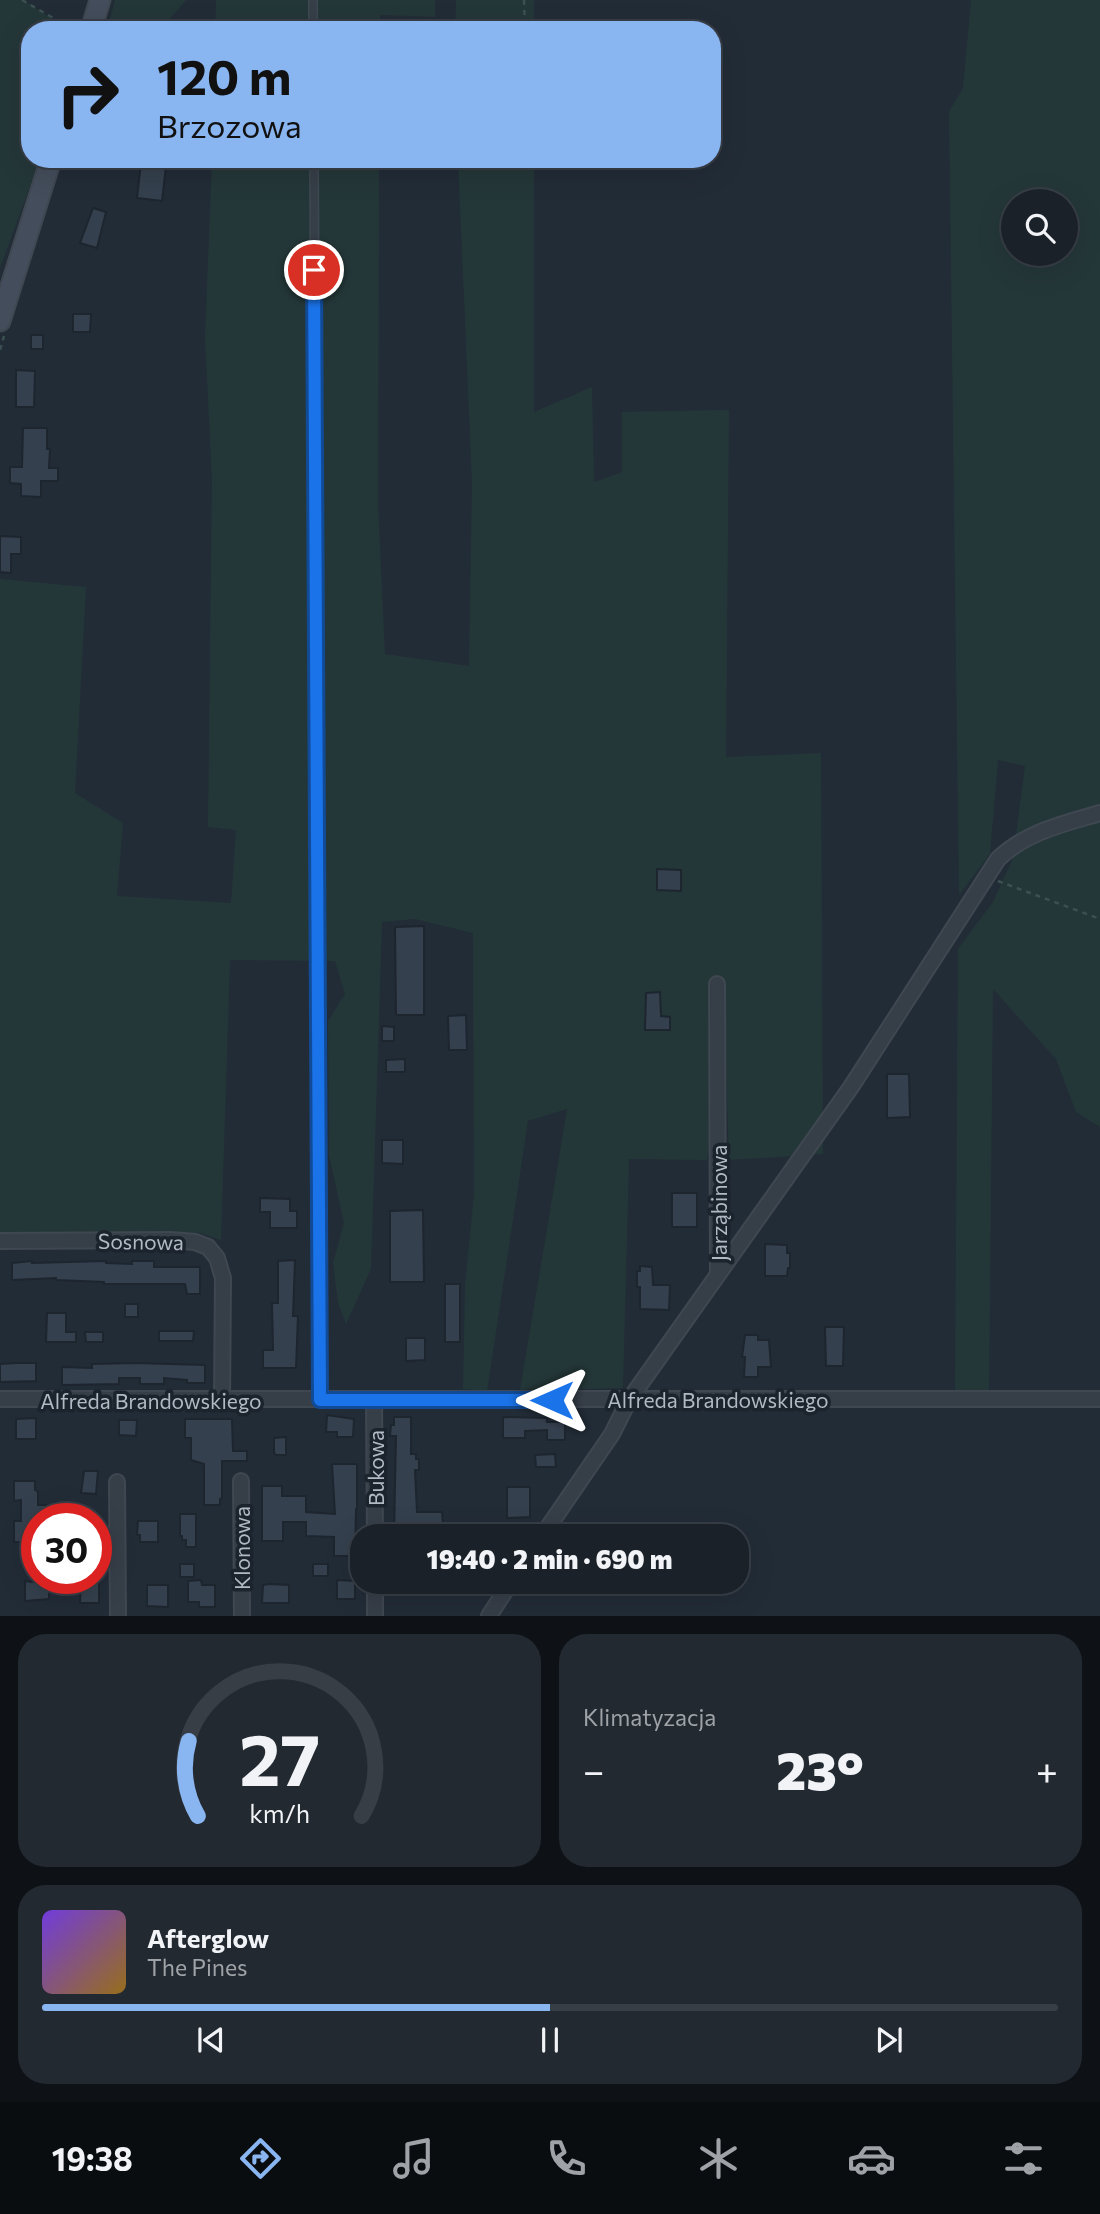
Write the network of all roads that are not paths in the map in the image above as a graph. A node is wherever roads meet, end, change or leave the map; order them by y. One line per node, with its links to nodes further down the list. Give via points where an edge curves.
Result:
1 (100, 0): 3 (street)
2 (313, 0): 4 (lane)
3 (94, 21)
4 (313, 21)
5 (48, 168): 7 (street)
6 (313, 168): 15 (lane)
7 (0, 321)
8 (1100, 813): 11 (street, via 1011,846 986,875 851,1087)
9 (717, 984): 11 (street, Jarząbinowa)
10 (0, 1241): 14 (street, Sosnowa, via 171,1240 208,1247 223,1278)
11 (718, 1274): 17 (street, Jarząbinowa)
12 (0, 1399): 14 (street, Alfreda Brandowskiego)
13 (1100, 1399): 17 (street, Alfreda Brandowskiego)
14 (222, 1400): 15 (street, Alfreda Brandowskiego)
15 (320, 1400): 16 (street, Alfreda Brandowskiego)
16 (374, 1400): 17 (street, Alfreda Brandowskiego); 20 (street, Bukowa)
17 (629, 1400): 21 (street, Jarząbinowa, via 612,1434)
18 (241, 1481): 25 (street, Klonowa)
19 (117, 1482): 24 (street)
20 (375, 1524)
21 (550, 1524)
22 (375, 1594): 26 (street)
23 (503, 1594): 27 (street)
24 (118, 1615)
25 (242, 1615)
26 (375, 1615)
27 (489, 1615)

